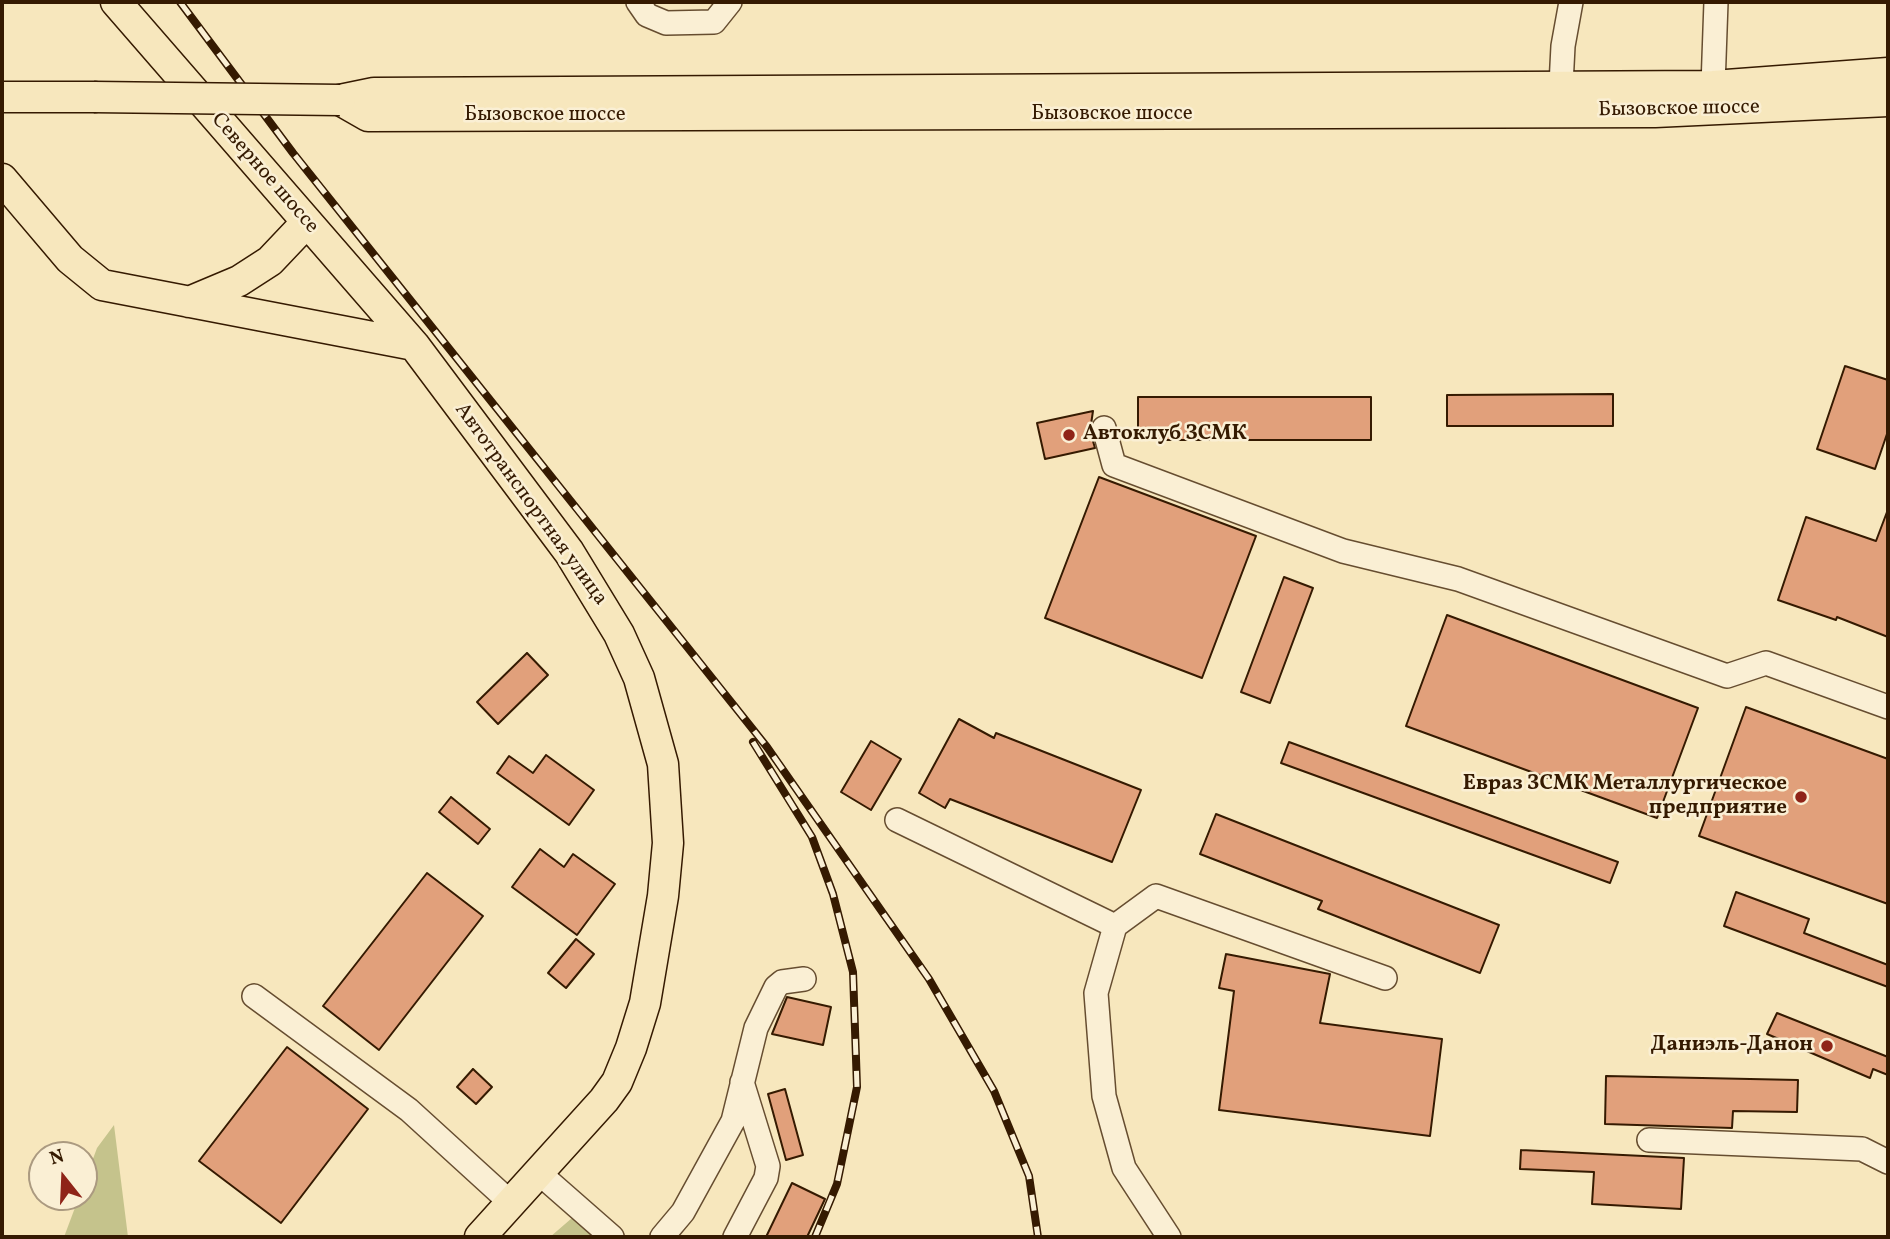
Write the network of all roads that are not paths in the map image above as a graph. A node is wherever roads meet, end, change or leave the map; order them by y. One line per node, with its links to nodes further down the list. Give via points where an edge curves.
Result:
1 (116, 2): 13 (main road, Северное шоссе)
2 (638, 2): 3 (lane, via 647,15 666,23 714,22)
3 (730, 2)
4 (1571, 2): 7 (lane)
5 (1716, 2): 8 (lane)
6 (1888, 73): 8 (main road, Бызовское шоссе)
7 (1562, 85): 8 (main road, Бызовское шоссе); 10 (main road, Бызовское шоссе, via 373,93)
8 (1713, 86)
9 (2, 97): 10 (main road, Бызовское шоссе, bridge)
10 (340, 100): 11 (main road, Бызовское шоссе, via 368,116 1677,112)
11 (1888, 101)
12 (2, 179): 14 (main road, via 70,259 102,285)
13 (306, 223): 14 (main road, via 270,261 239,281); 15 (main road, Северное шоссе)
14 (189, 302): 15 (main road)
15 (414, 345): 26 (main road, Автотранспортная улица, via 600,599 639,678 663,764 668,843 663,896 651,974 631,1048 604,1100)
16 (1104, 428): 17 (lane, via 1114,465 1343,551 1458,579 1727,676 1766,663)
17 (1888, 707)
18 (897, 820): 19 (lane)
19 (1115, 926): 20 (lane, via 1156,896); 32 (lane, via 1096,993 1104,1096 1124,1168)
20 (1385, 978)
21 (804, 979): 23 (lane, via 776,987 756,1028)
22 (254, 996): 27 (lane, via 409,1110)
23 (742, 1082): 30 (lane, via 733,1121 683,1212); 31 (lane, via 768,1166)
24 (1649, 1140): 25 (lane, via 1861,1149)
25 (1888, 1162)
26 (539, 1173): 27 (main road, Автотранспортная улица); 29 (lane)
27 (511, 1203): 28 (main road, Автотранспортная улица)
28 (480, 1237)
29 (612, 1237)
30 (662, 1237)
31 (735, 1237)
32 (1169, 1237)

